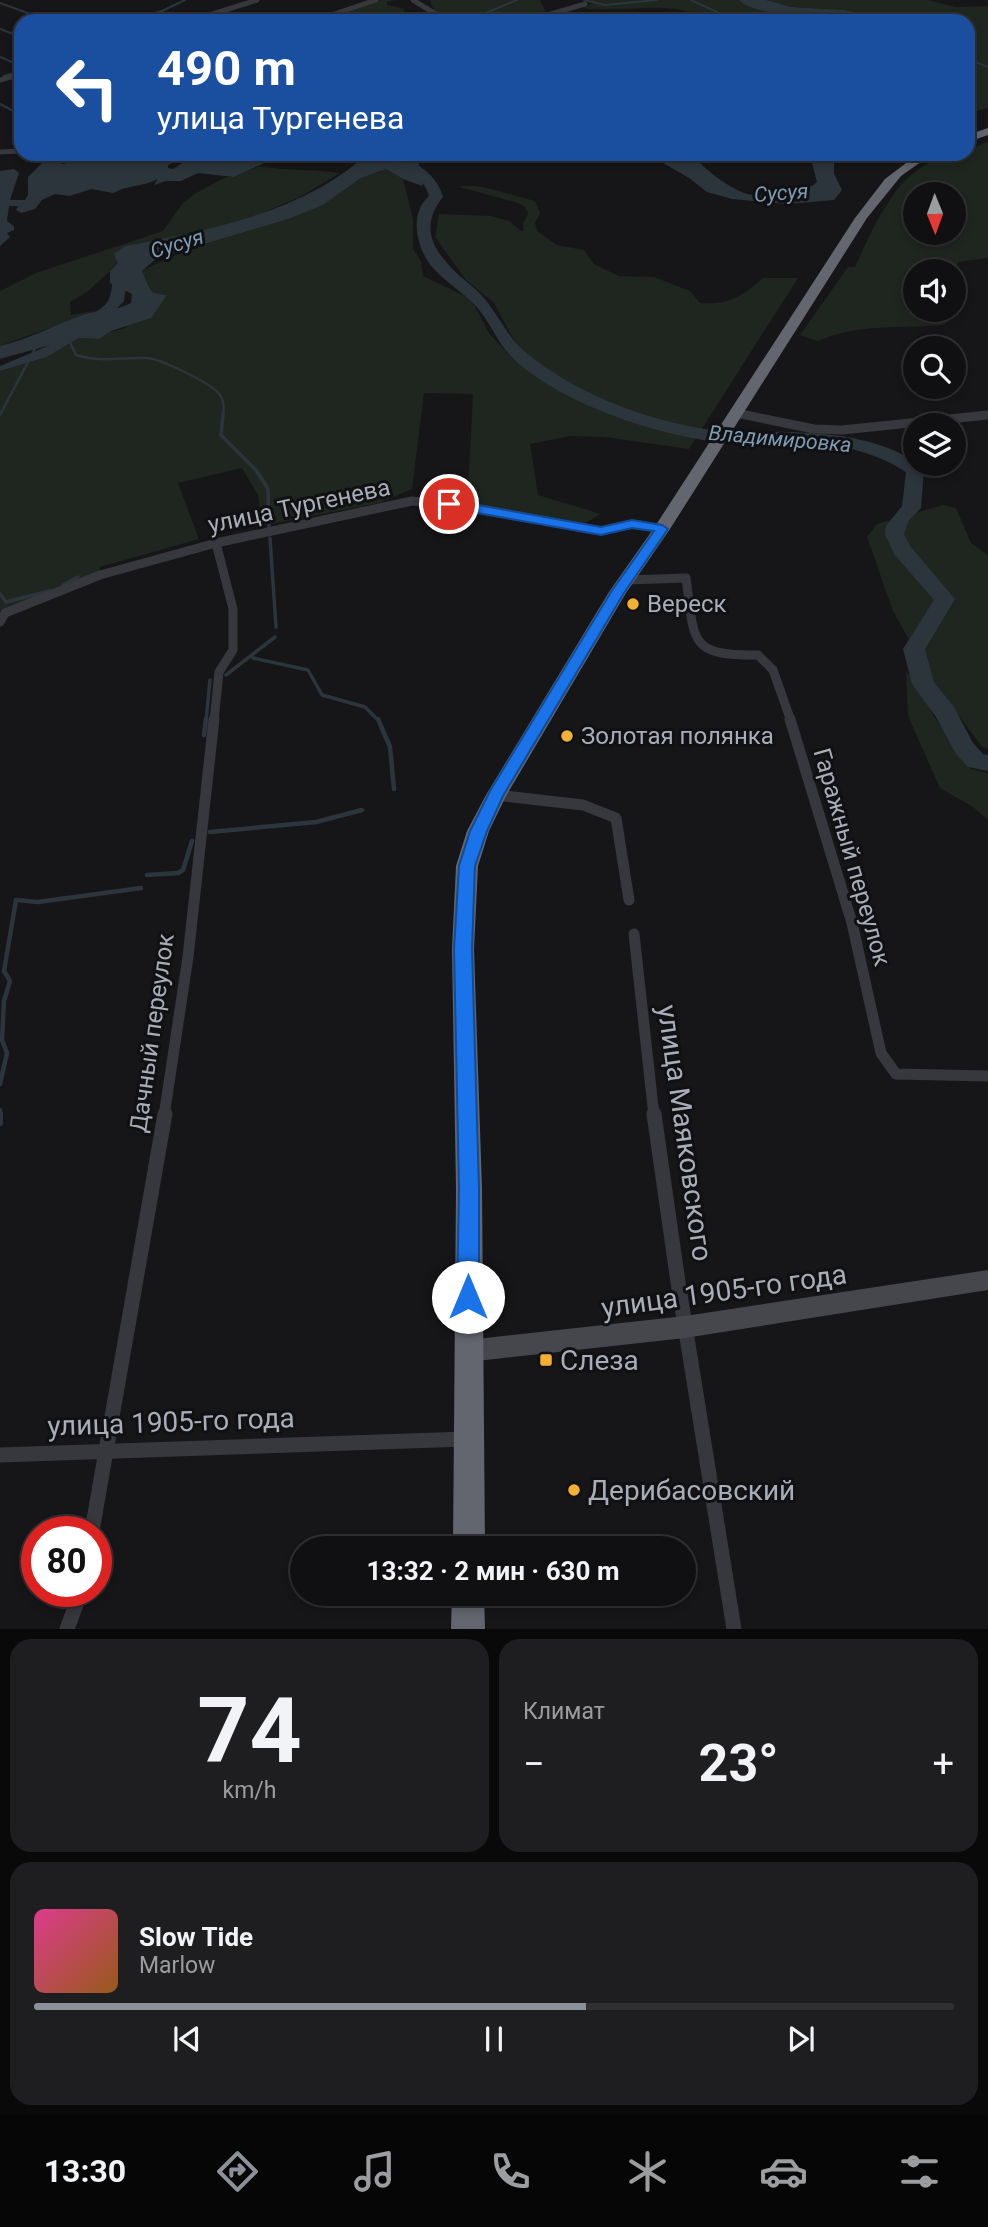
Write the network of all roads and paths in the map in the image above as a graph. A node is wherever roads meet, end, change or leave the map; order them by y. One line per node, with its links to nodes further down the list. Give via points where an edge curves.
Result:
1 (257, 0): 5 (street)
2 (376, 0): 6 (street)
3 (413, 0): 7 (street)
4 (585, 4): 8 (street)
5 (212, 14)
6 (335, 14)
7 (436, 14)
8 (551, 14)
9 (914, 161): 11 (highway, via 889,180)
10 (988, 415): 11 (street, via 842,430)
11 (730, 419): 12 (highway)
12 (662, 529): 13 (street, улица Тургенева, via 632,524 601,531 466,506 412,501); 14 (highway)
13 (216, 543): 15 (street, улица Тургенева, via 100,575 5,612); 24 (street, Дачный переулок, via 233,609 233,650 219,672 188,957 158,1160)
14 (627, 580): 16 (highway); 19 (street, Гаражный переулок, via 686,578 695,630 703,648 715,654 758,655 773,670 804,757 852,923 881,1053 897,1074)
15 (0, 622)
16 (496, 795): 17 (street, via 583,805 616,818); 22 (highway, via 478,831 465,888)
17 (629, 900)
18 (634, 934): 21 (street, улица Маяковского, via 642,1027)
19 (988, 1076)
20 (988, 1280): 21 (street, улица 1905-го года)
21 (685, 1327): 22 (street, улица 1905-го года); 32 (street, улица Маяковского)
22 (468, 1351): 23 (highway)
23 (470, 1439): 24 (street, улица 1905-го года); 27 (highway)
24 (105, 1453): 25 (street, улица 1905-го года); 26 (street, Дачный переулок)
25 (0, 1455)
26 (94, 1516)
27 (468, 1536)
28 (468, 1606): 31 (highway)
29 (76, 1607): 30 (street)
30 (68, 1629)
31 (468, 1629)
32 (734, 1629)

